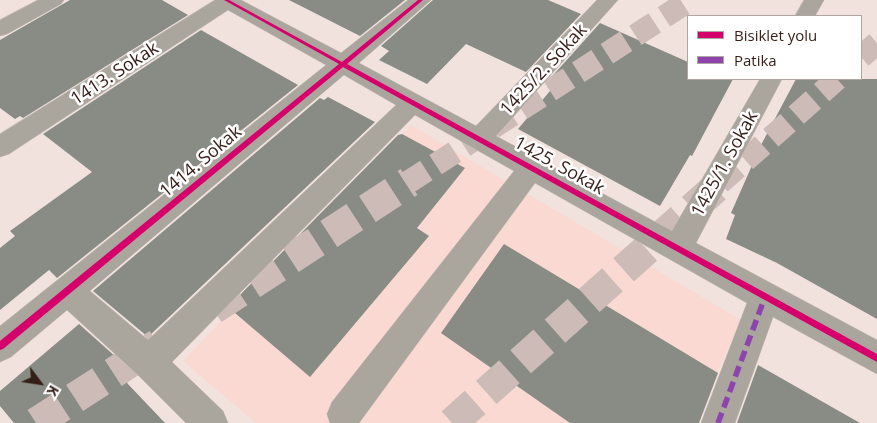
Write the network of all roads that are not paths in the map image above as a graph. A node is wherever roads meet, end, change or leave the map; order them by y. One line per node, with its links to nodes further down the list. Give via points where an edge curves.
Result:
1 (54, 0): 7 (street)
2 (228, 0): 8 (street, 1425. Sokak); 12 (street, 1413. Sokak)
3 (421, 0): 8 (street, 1414. Sokak)
4 (608, 0): 11 (street, 1425/2. Sokak)
5 (814, 0): 6 (street)
6 (806, 15)
7 (0, 29)
8 (343, 64): 10 (street, 1425. Sokak); 15 (street, 1414. Sokak)
9 (770, 80): 14 (street, 1425/1. Sokak)
10 (413, 103): 11 (street, 1425. Sokak); 19 (street)
11 (479, 139): 13 (street, 1425. Sokak)
12 (0, 147)
13 (531, 168): 14 (street, 1425. Sokak); 20 (street)
14 (678, 248): 16 (street, 1425. Sokak)
15 (68, 292): 17 (street, 1414. Sokak); 19 (street)
16 (765, 296): 18 (street, 1425. Sokak); 22 (street)
17 (0, 346)
18 (877, 358)
19 (149, 362): 21 (street)
20 (344, 414)
21 (211, 423)
22 (718, 423)

